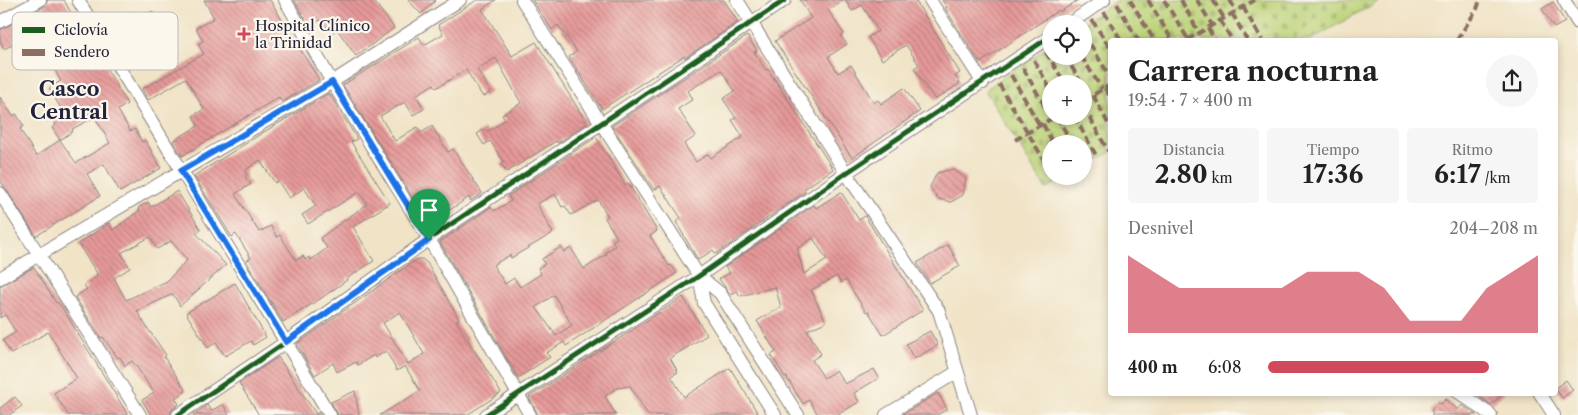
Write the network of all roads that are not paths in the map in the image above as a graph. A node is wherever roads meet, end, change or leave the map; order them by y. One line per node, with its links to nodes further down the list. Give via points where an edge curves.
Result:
1 (40, 0): 11 (street)
2 (78, 0): 12 (street)
3 (285, 0): 20 (street)
4 (460, 0): 20 (street)
5 (522, 0): 22 (street)
6 (736, 0): 16 (street)
7 (785, 0): 16 (street)
8 (930, 0): 21 (street)
9 (1104, 0): 14 (street)
10 (1564, 0): 17 (street)
11 (18, 12)
12 (85, 12)
13 (12, 15): 15 (street)
14 (1082, 15)
15 (0, 22)
16 (751, 23): 22 (street); 24 (street)
17 (1578, 23)
18 (1042, 42): 21 (street)
19 (120, 70): 23 (street)
20 (332, 82): 23 (street); 26 (street)
21 (983, 83): 24 (street)
22 (601, 125): 26 (street); 28 (street)
23 (181, 171): 27 (street); 30 (street)
24 (846, 173): 28 (street); 31 (street, via 939,311)
25 (0, 193): 27 (street)
26 (429, 240): 30 (street); 32 (street)
27 (40, 256): 29 (street); 35 (street)
28 (699, 276): 32 (street); 40 (street, via 704,303); 41 (street, via 720,293)
29 (0, 278)
30 (286, 342): 36 (street); 37 (street)
31 (957, 372): 42 (street); 43 (street)
32 (518, 394): 38 (street); 39 (street)
33 (1464, 396): 44 (street)
34 (1542, 396): 45 (street)
35 (140, 415)
36 (178, 415)
37 (330, 415)
38 (486, 415)
39 (530, 415)
40 (775, 415)
41 (798, 415)
42 (886, 415)
43 (971, 415)
44 (1491, 415)
45 (1554, 415)

